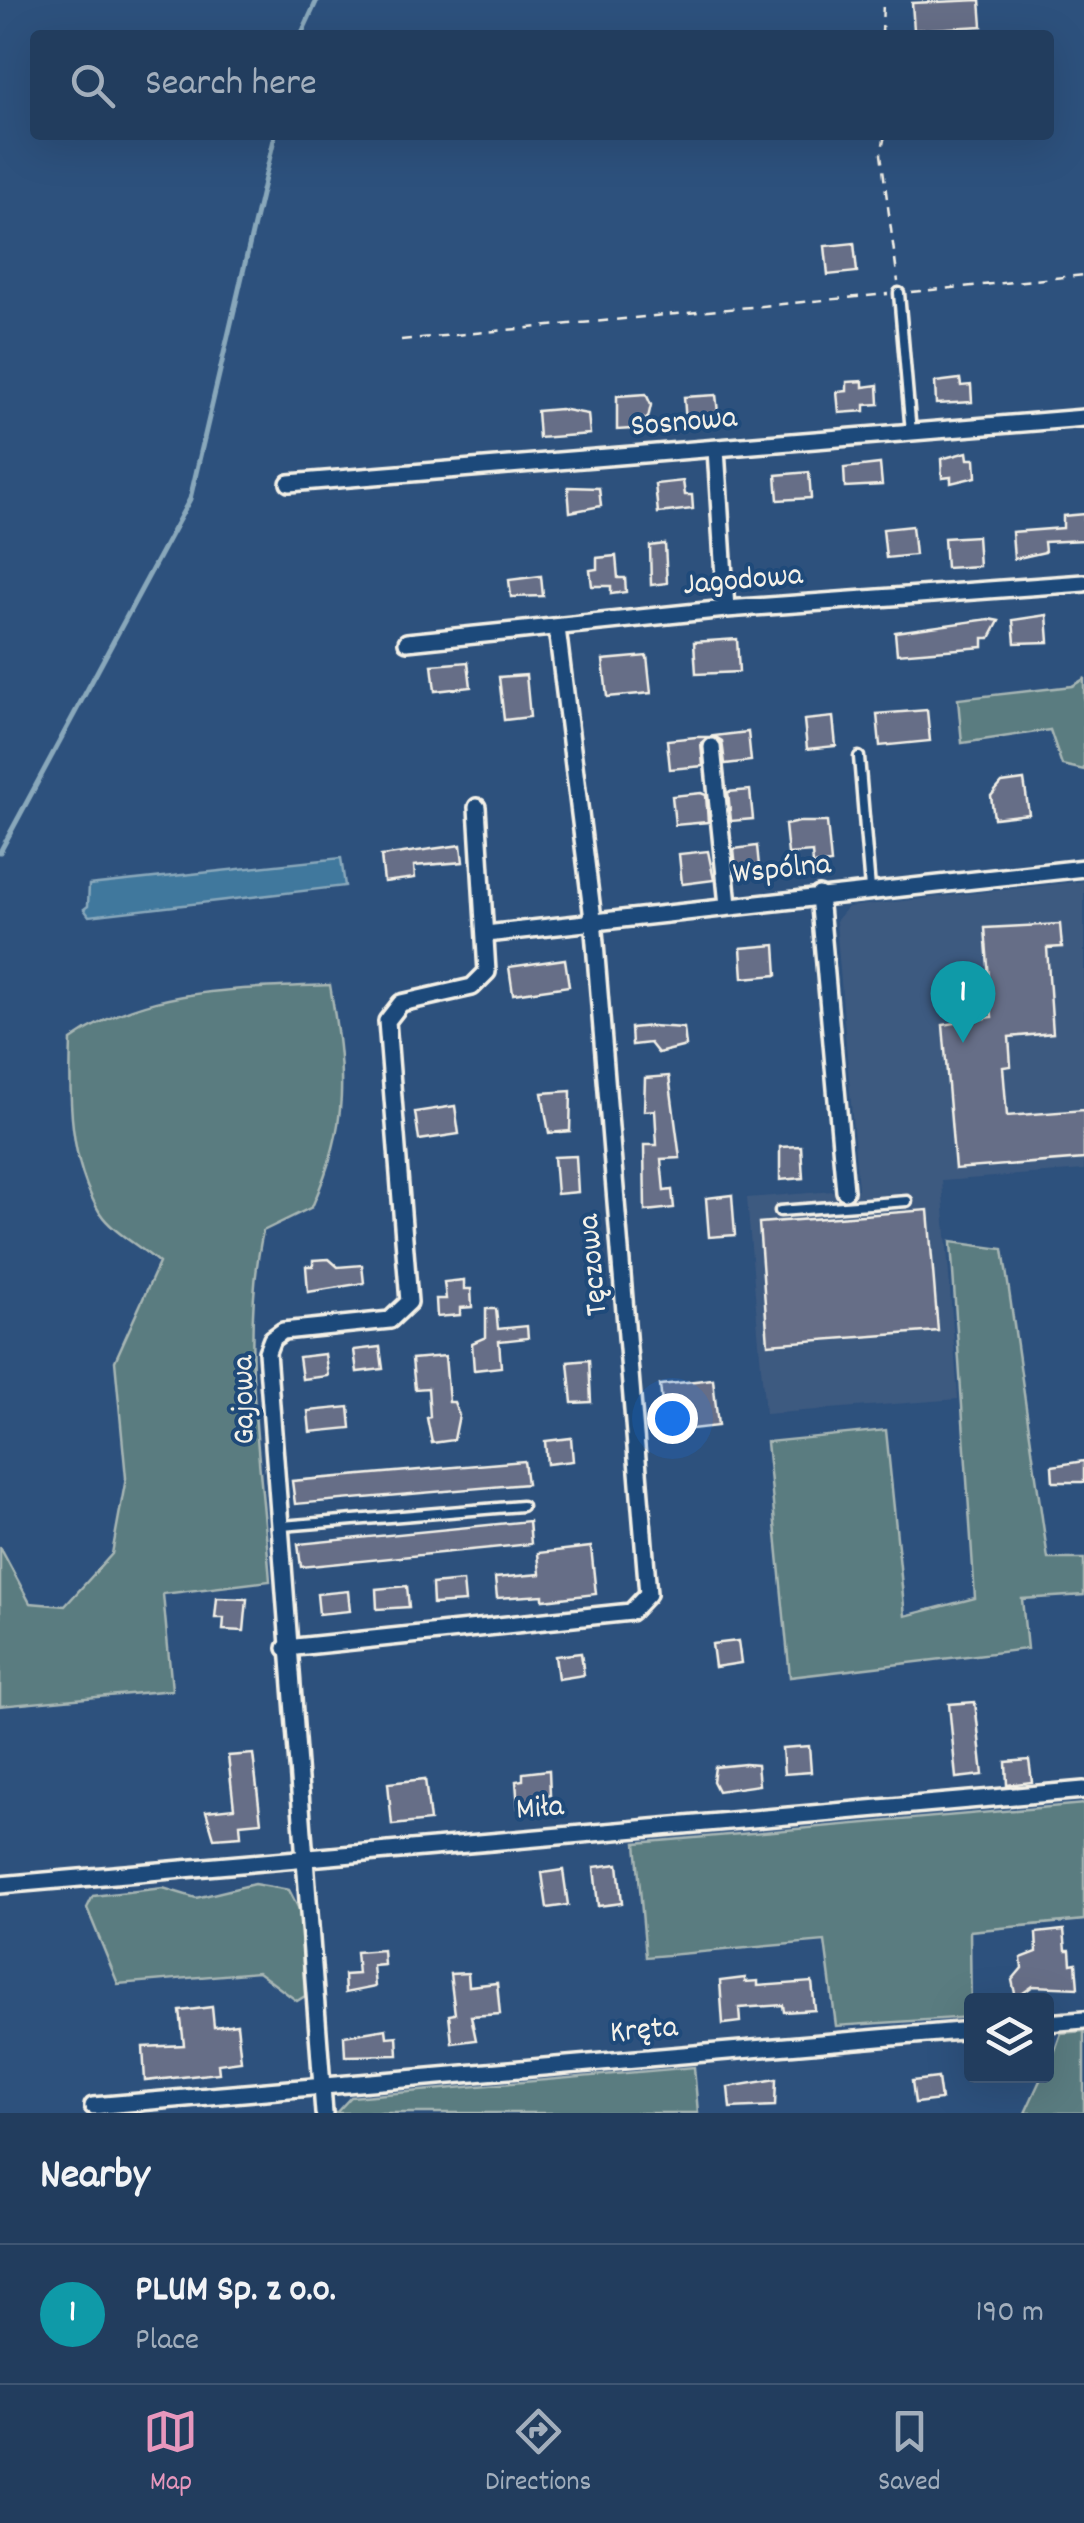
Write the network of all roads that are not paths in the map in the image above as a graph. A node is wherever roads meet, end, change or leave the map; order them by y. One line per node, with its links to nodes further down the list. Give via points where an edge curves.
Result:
1 (899, 293): 3 (lane)
2 (1084, 418): 3 (street, Sosnowa)
3 (910, 433): 4 (street, Sosnowa)
4 (716, 449): 5 (street, Sosnowa); 7 (street)
5 (289, 483)
6 (1084, 583): 7 (street, Jagodowa)
7 (726, 610): 8 (street, Jagodowa)
8 (557, 628): 9 (street, Jagodowa); 17 (street, Tęczowa)
9 (407, 642)
10 (712, 748): 16 (street)
11 (860, 757): 14 (lane)
12 (476, 807): 18 (street, Gajowa)
13 (1084, 868): 14 (street, Wspólna)
14 (870, 889): 15 (street, Wspólna)
15 (819, 895): 16 (street, Wspólna); 19 (street)
16 (728, 905): 17 (street, Wspólna)
17 (593, 920): 18 (street, Wspólna); 24 (street, Tęczowa, via 648,1594 631,1612)
18 (486, 934): 23 (street, Gajowa, via 488,964 478,984 400,1003 387,1020 410,1293 405,1310 390,1320 284,1331 268,1345)
19 (846, 1198): 20 (lane); 21 (lane)
20 (907, 1201)
21 (780, 1211)
22 (522, 1506): 23 (lane)
23 (280, 1526): 24 (street, Gajowa)
24 (286, 1648): 26 (street, Gajowa)
25 (1084, 1790): 26 (street, Miła)
26 (302, 1859): 27 (street, Miła); 31 (street, Gajowa)
27 (0, 1885)
28 (1084, 2020): 29 (street)
29 (1054, 2022)
30 (964, 2031): 31 (street, Kręta)
31 (322, 2088): 32 (street, Kręta); 33 (street, Gajowa)
32 (93, 2106)
33 (324, 2113)

